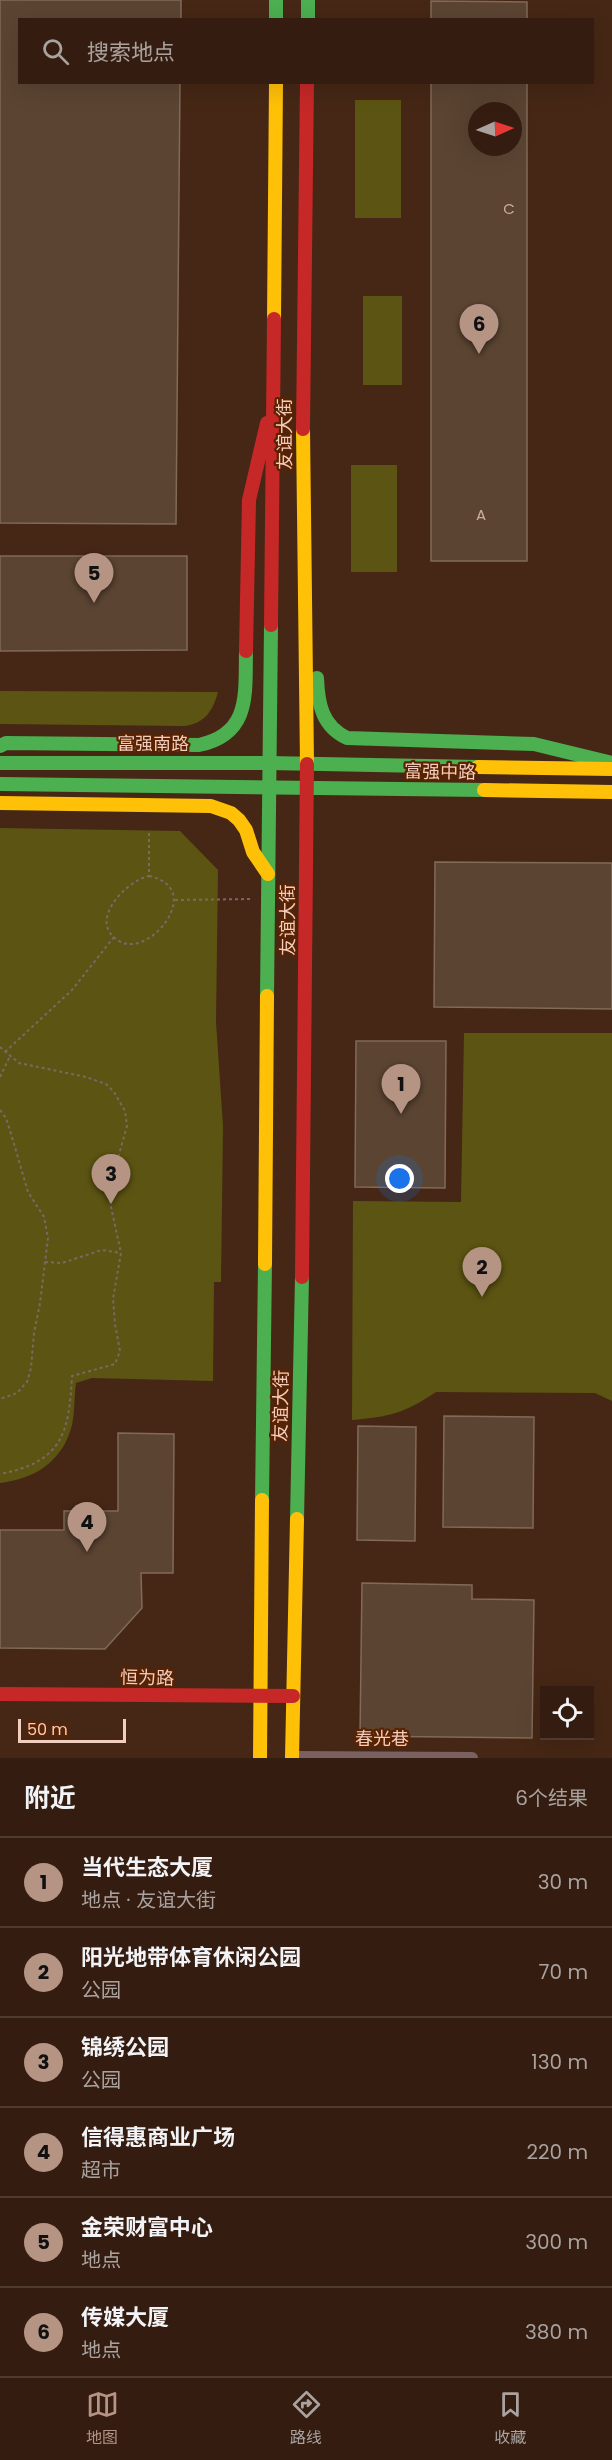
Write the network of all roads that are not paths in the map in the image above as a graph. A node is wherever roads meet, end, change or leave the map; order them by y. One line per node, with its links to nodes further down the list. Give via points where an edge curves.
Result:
1 (276, 0): 3 (main road)
2 (308, 0): 4 (main road)
3 (276, 18)
4 (308, 18)
5 (276, 84): 7 (main road, 友谊大街)
6 (307, 84): 8 (main road, 友谊大街)
7 (274, 390): 9 (main road, via 249,500 245,702 239,720 218,739 199,745 26,742); 10 (main road, 友谊大街)
8 (303, 414): 12 (main road, 友谊大街); 13 (main road, via 315,479 318,695 331,729 360,740 544,745)
9 (0, 746)
10 (269, 762): 11 (main road, 富强南路); 12 (main road, 富强南路); 16 (main road, 友谊大街)
11 (0, 763)
12 (307, 763): 14 (main road, 富强中路); 17 (main road, 友谊大街)
13 (612, 763)
14 (612, 769)
15 (0, 784): 16 (main road)
16 (268, 788): 17 (main road, 富强中路); 20 (main road, 友谊大街)
17 (307, 789): 18 (main road, 富强中路); 22 (main road, 友谊大街)
18 (612, 792)
19 (0, 803): 20 (main road, via 212,806 239,820)
20 (268, 874): 23 (main road, 友谊大街)
21 (0, 1694): 23 (main road, 恒为路)
22 (293, 1696): 23 (main road, 恒为路); 24 (main road, 友谊大街)
23 (261, 1697): 25 (main road, 友谊大街)
24 (292, 1757): 26 (street, 春光巷)
25 (260, 1758)
26 (472, 1758)

